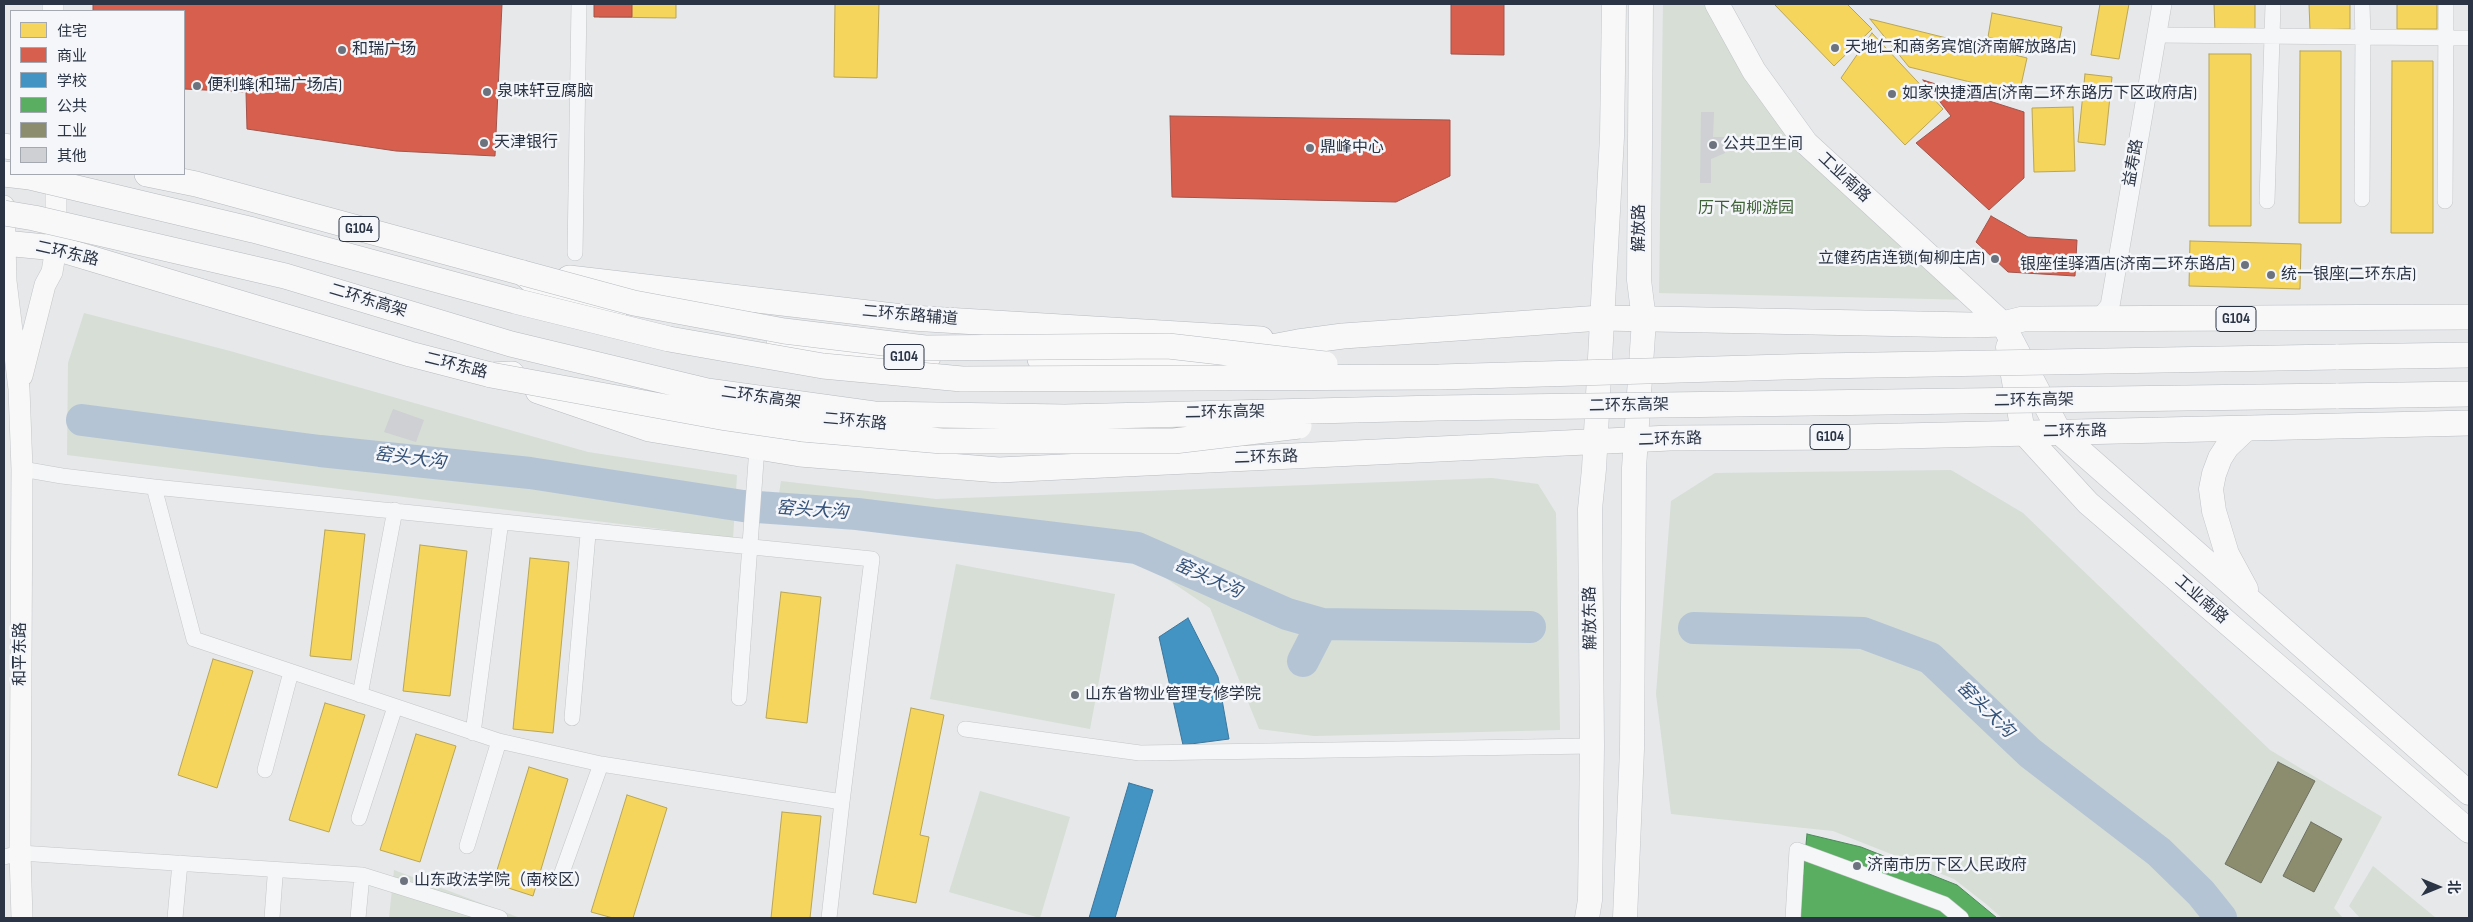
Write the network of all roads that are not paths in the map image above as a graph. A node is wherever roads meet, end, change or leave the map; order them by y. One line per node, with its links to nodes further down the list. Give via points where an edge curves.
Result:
1 (579, 4): 26 (street)
2 (1614, 4): 14 (main road, 解放路)
3 (1641, 4): 15 (main road, 解放路)
4 (1717, 4): 32 (main road, 工业南路, via 1754,71 1806,143)
5 (2162, 4): 10 (street, 益寿路)
6 (2273, 4): 11 (street)
7 (2362, 4): 9 (street)
8 (2446, 4): 12 (street)
9 (2363, 33): 11 (street); 12 (street); 19 (street)
10 (2156, 35): 11 (street); 30 (street, 益寿路, via 2110,306)
11 (2272, 36): 20 (street)
12 (2447, 38): 13 (street); 21 (street)
13 (2469, 38)
14 (1612, 137): 15 (main road); 29 (main road, 解放路)
15 (1640, 137): 31 (main road, 解放路, via 1639,280)
16 (10, 175): 36 (highway, bridge, via 254,230 505,299 669,339 823,366 962,379)
17 (56, 175): 25 (main road, 和平东路)
18 (151, 175): 27 (highway, G104, via 196,184)
19 (2362, 199)
20 (2267, 201)
21 (2445, 201)
22 (4, 206): 24 (main road, 和平东路)
23 (4, 213): 39 (highway, 二环东高架, bridge, via 285,276 511,344 706,391 864,412 1064,417)
24 (4, 243): 25 (highway, 二环东路); 37 (main road, 和平东路)
25 (56, 248): 35 (highway, 二环东路, via 410,354); 37 (main road, 和平东路)
26 (575, 253)
27 (523, 273): 33 (highway, 二环东路辅道, via 911,318); 33 (highway, G104, via 548,294 698,327 868,357 1203,360); 36 (highway, bridge, via 643,305 784,331 925,348 1168,346)
28 (2469, 317): 30 (highway, G104)
29 (1601, 318): 31 (highway, G104); 33 (highway, G104); 45 (main road, 解放东路)
30 (2099, 319): 32 (highway, G104, via 2023,319)
31 (1644, 320): 32 (highway, G104); 44 (main road)
32 (2004, 324): 42 (main road); 43 (main road, 工业南路)
33 (1298, 342)
34 (2469, 355): 36 (highway, bridge, via 1819,366)
35 (491, 375): 39 (highway, bridge, via 792,428 942,441 1174,441); 46 (highway, via 648,429); 47 (highway, 二环东路, via 540,371 717,406 866,425 1178,430)
36 (1439, 377)
37 (19, 389): 48 (main road, 和平东路)
38 (2469, 394): 39 (highway, 二环东高架, bridge)
39 (1438, 408)
40 (2469, 423): 41 (highway, 二环东路 / G104)
41 (2246, 430): 43 (highway, 二环东路 / G104); 54 (main road, via 2220,458 2212,489 2214,511 2227,554)
42 (2023, 432): 43 (highway, 二环东路 / G104); 44 (highway, 二环东路 / G104); 69 (main road, 工业南路, via 2088,503)
43 (2060, 433): 54 (main road, 工业南路)
44 (1636, 441): 45 (highway, 二环东路 / G104); 83 (main road, via 1633,693)
45 (1595, 443): 47 (highway, 二环东路 / G104); 63 (main road, 解放东路, via 1590,509)
46 (756, 456): 47 (highway, via 800,454 999,470); 53 (street)
47 (1224, 459)
48 (22, 469): 49 (street); 71 (main road, 和平东路)
49 (154, 487): 50 (street); 55 (street, via 194,639)
50 (395, 510): 53 (street); 56 (street)
51 (500, 528): 61 (street)
52 (588, 534): 59 (street)
53 (751, 545): 57 (street); 67 (street, via 872,559)
54 (2262, 610): 66 (main road, 工业南路)
55 (291, 672): 56 (street); 65 (street)
56 (360, 695): 58 (street)
57 (739, 698)
58 (395, 707): 61 (street); 68 (street)
59 (572, 718)
60 (965, 729): 63 (street, via 1140,753)
61 (473, 733): 62 (street)
62 (499, 741): 64 (street); 70 (street)
63 (1592, 746): 82 (main road, 解放东路)
64 (601, 764): 67 (street); 75 (street)
65 (265, 770)
66 (2469, 793)
67 (842, 802): 81 (street)
68 (359, 818)
69 (2469, 831)
70 (467, 846)
71 (12, 855): 72 (street); 76 (main road, 和平东路)
72 (180, 864): 73 (street); 77 (street)
73 (362, 875): 79 (street); 80 (street)
74 (275, 877): 78 (street)
75 (559, 881)
76 (22, 918)
77 (175, 918)
78 (272, 918)
79 (358, 918)
80 (500, 918)
81 (829, 918)
82 (1587, 918)
83 (1625, 918)
84 (1793, 918): 85 (street, via 1797,850 1944,904)
85 (1961, 918)

